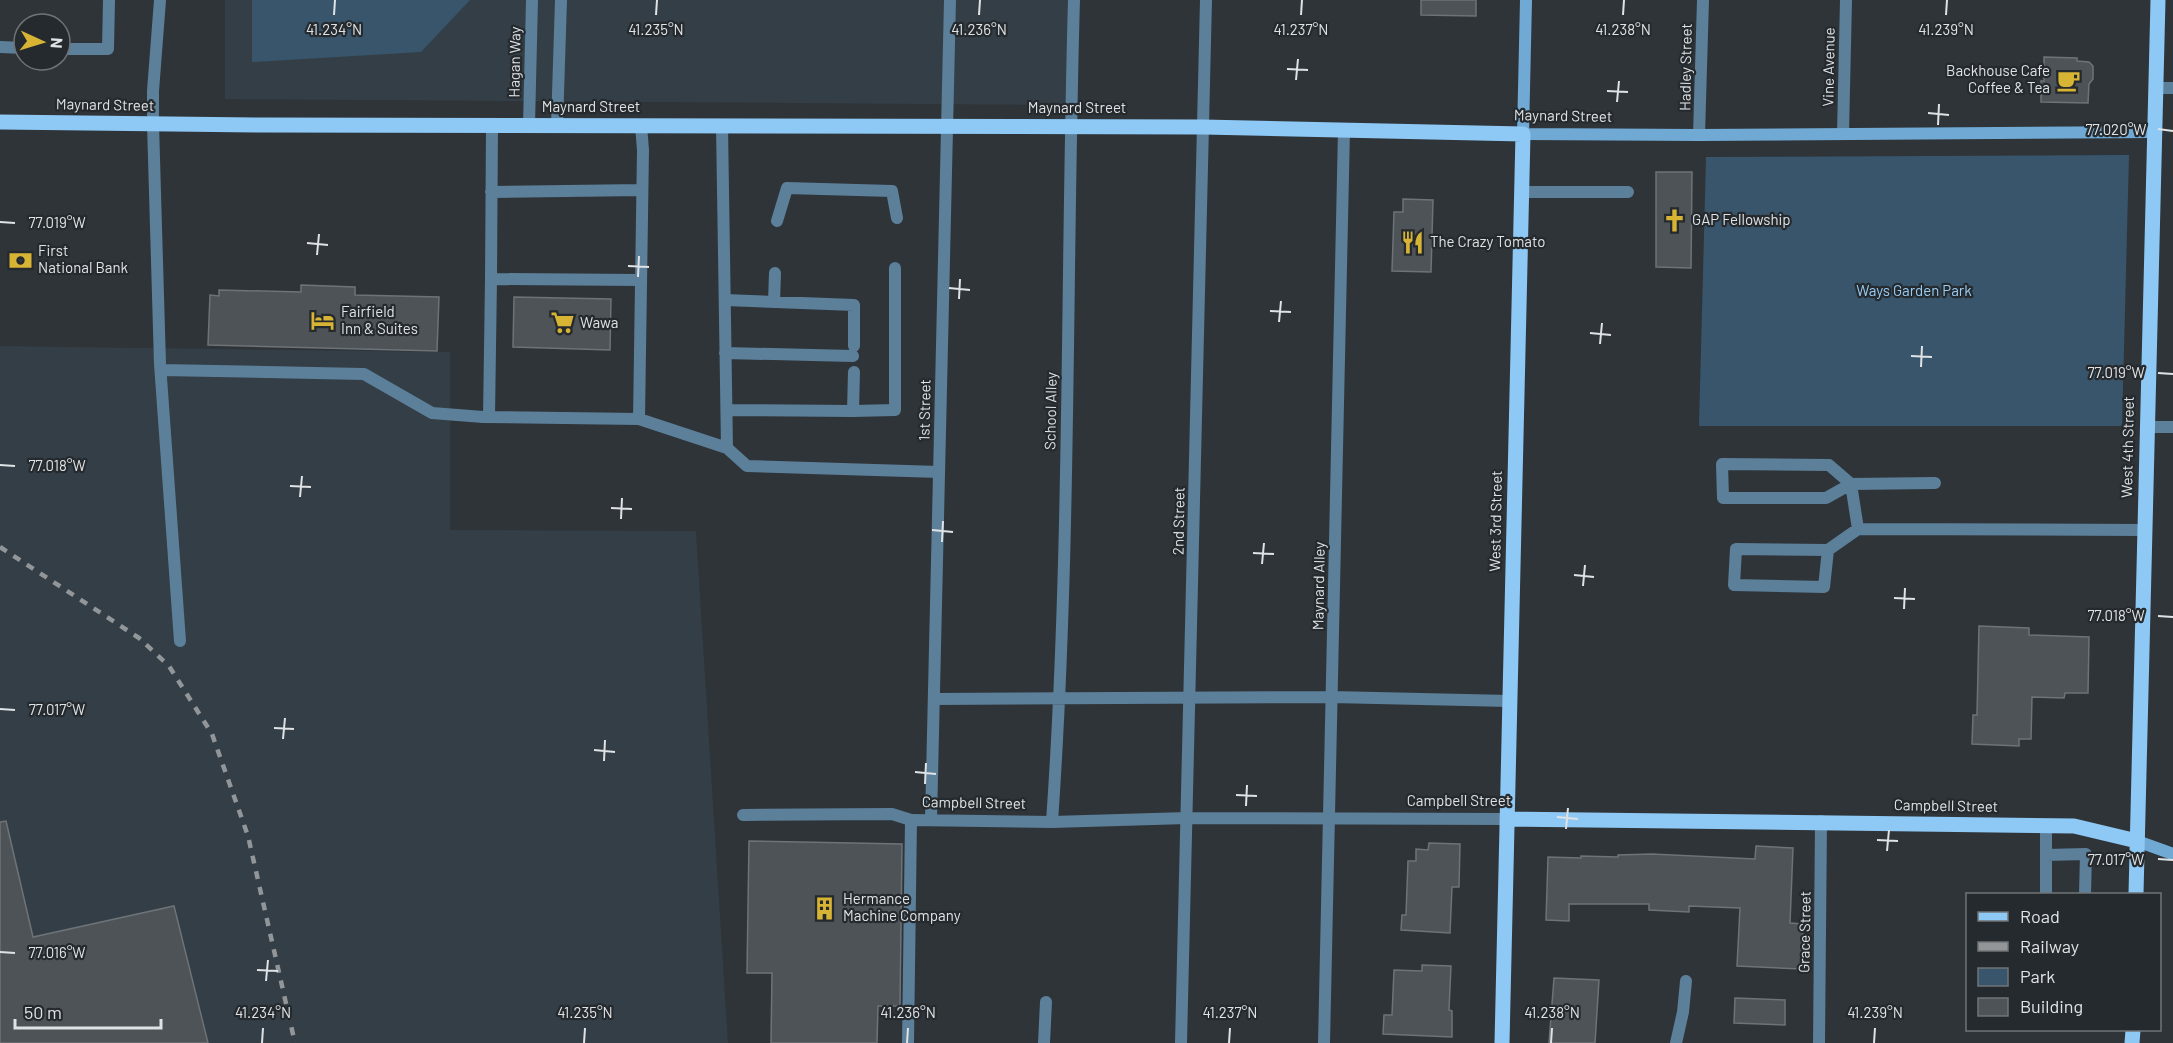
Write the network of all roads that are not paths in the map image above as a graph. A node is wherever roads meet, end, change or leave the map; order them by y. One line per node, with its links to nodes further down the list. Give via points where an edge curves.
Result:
1 (108, 0): 12 (street, via 108,49)
2 (160, 0): 16 (street)
3 (532, 0): 18 (street, Hagan Way)
4 (561, 0): 19 (street)
5 (950, 0): 23 (street, 1st Street)
6 (1074, 0): 22 (street, School Alley)
7 (1206, 0): 24 (street, 2nd Street)
8 (1526, 0): 27 (street, West 3rd Street)
9 (1703, 0): 29 (street, Hadley Street)
10 (1846, 0): 28 (street, Vine Avenue)
11 (2158, 0): 13 (main road, West 4th Street)
12 (72, 49)
13 (2155, 88): 14 (street); 26 (main road, West 4th Street)
14 (2173, 88)
15 (0, 122): 16 (main road, Maynard Street)
16 (153, 124): 17 (main road, Maynard Street); 43 (street)
17 (492, 125): 18 (main road, Maynard Street); 31 (street)
18 (529, 125): 19 (main road, Maynard Street)
19 (557, 125): 20 (main road, Maynard Street)
20 (641, 125): 21 (main road, Maynard Street); 30 (street)
21 (722, 126): 23 (main road, Maynard Street); 40 (street)
22 (1070, 126): 23 (main road, Maynard Street); 24 (main road, Maynard Street); 60 (street, School Alley)
23 (947, 127): 52 (street, 1st Street)
24 (1203, 127): 25 (main road, Maynard Street); 61 (street, 2nd Street)
25 (1344, 130): 27 (main road, Maynard Street); 59 (street, Maynard Alley)
26 (2154, 132): 28 (street, Maynard Street); 49 (main road, West 4th Street)
27 (1523, 134): 29 (street, Maynard Street); 32 (main road, West 3rd Street)
28 (1843, 134): 29 (street, Maynard Street)
29 (1699, 135)
30 (642, 190): 31 (street); 39 (street)
31 (491, 192): 38 (street)
32 (1522, 192): 33 (street); 63 (main road, West 3rd Street)
33 (1628, 192)
34 (897, 218): 35 (street, via 892,191 787,188)
35 (777, 221)
36 (895, 268): 46 (street, via 895,410)
37 (775, 273): 41 (street)
38 (491, 279): 39 (street); 47 (street)
39 (640, 280): 48 (street)
40 (725, 300): 41 (street); 42 (street)
41 (774, 302): 42 (street, via 854,305 854,351)
42 (725, 353): 45 (street)
43 (161, 370): 47 (street, via 364,374 432,413); 58 (street)
44 (854, 372): 46 (street)
45 (727, 410): 46 (street); 51 (street)
46 (853, 411)
47 (489, 417): 48 (street)
48 (639, 419): 51 (street)
49 (2146, 427): 50 (street); 56 (main road, West 4th Street)
50 (2173, 427)
51 (727, 448): 52 (street, via 747,466)
52 (939, 472): 62 (street, 1st Street)
53 (1935, 483): 54 (street)
54 (1851, 484): 54 (street, via 1826,498 1723,498 1722,464 1829,465); 55 (street)
55 (1858, 529): 56 (street); 57 (street)
56 (2144, 530): 73 (main road, West 4th Street)
57 (1828, 550): 57 (street, via 1736,549 1734,585 1824,587)
58 (180, 641)
59 (1332, 697): 61 (street); 63 (street); 69 (street, Maynard Alley)
60 (1060, 698): 61 (street); 62 (street); 71 (street, School Alley)
61 (1189, 698): 65 (street, 2nd Street)
62 (934, 699): 68 (street, 1st Street)
63 (1510, 701): 66 (main road, West 3rd Street)
64 (743, 815): 67 (street, Campbell Street, via 892,814)
65 (1187, 818): 69 (street, Campbell Street); 71 (street, Campbell Street); 83 (street, 2nd Street)
66 (1508, 819): 69 (street, Campbell Street); 70 (main road, Campbell Street); 85 (main road, West 3rd Street)
67 (911, 820): 68 (street, Campbell Street); 81 (street)
68 (931, 820): 71 (street, Campbell Street)
69 (1329, 820): 84 (street, Maynard Alley)
70 (1821, 821): 72 (main road, Campbell Street); 87 (street, Grace Street)
71 (1052, 822)
72 (2046, 825): 73 (main road, Campbell Street, via 2074,826); 75 (street)
73 (2137, 841): 74 (street, Campbell Street); 78 (main road, West 4th Street)
74 (2173, 854)
75 (2046, 855): 76 (street); 77 (street, via 2086,854)
76 (2046, 893)
77 (2085, 893)
78 (2136, 893)
79 (1686, 981): 86 (street)
80 (1046, 1002): 82 (street)
81 (908, 1043)
82 (1044, 1043)
83 (1181, 1043)
84 (1324, 1043)
85 (1502, 1043)
86 (1676, 1043)
87 (1820, 1043)

